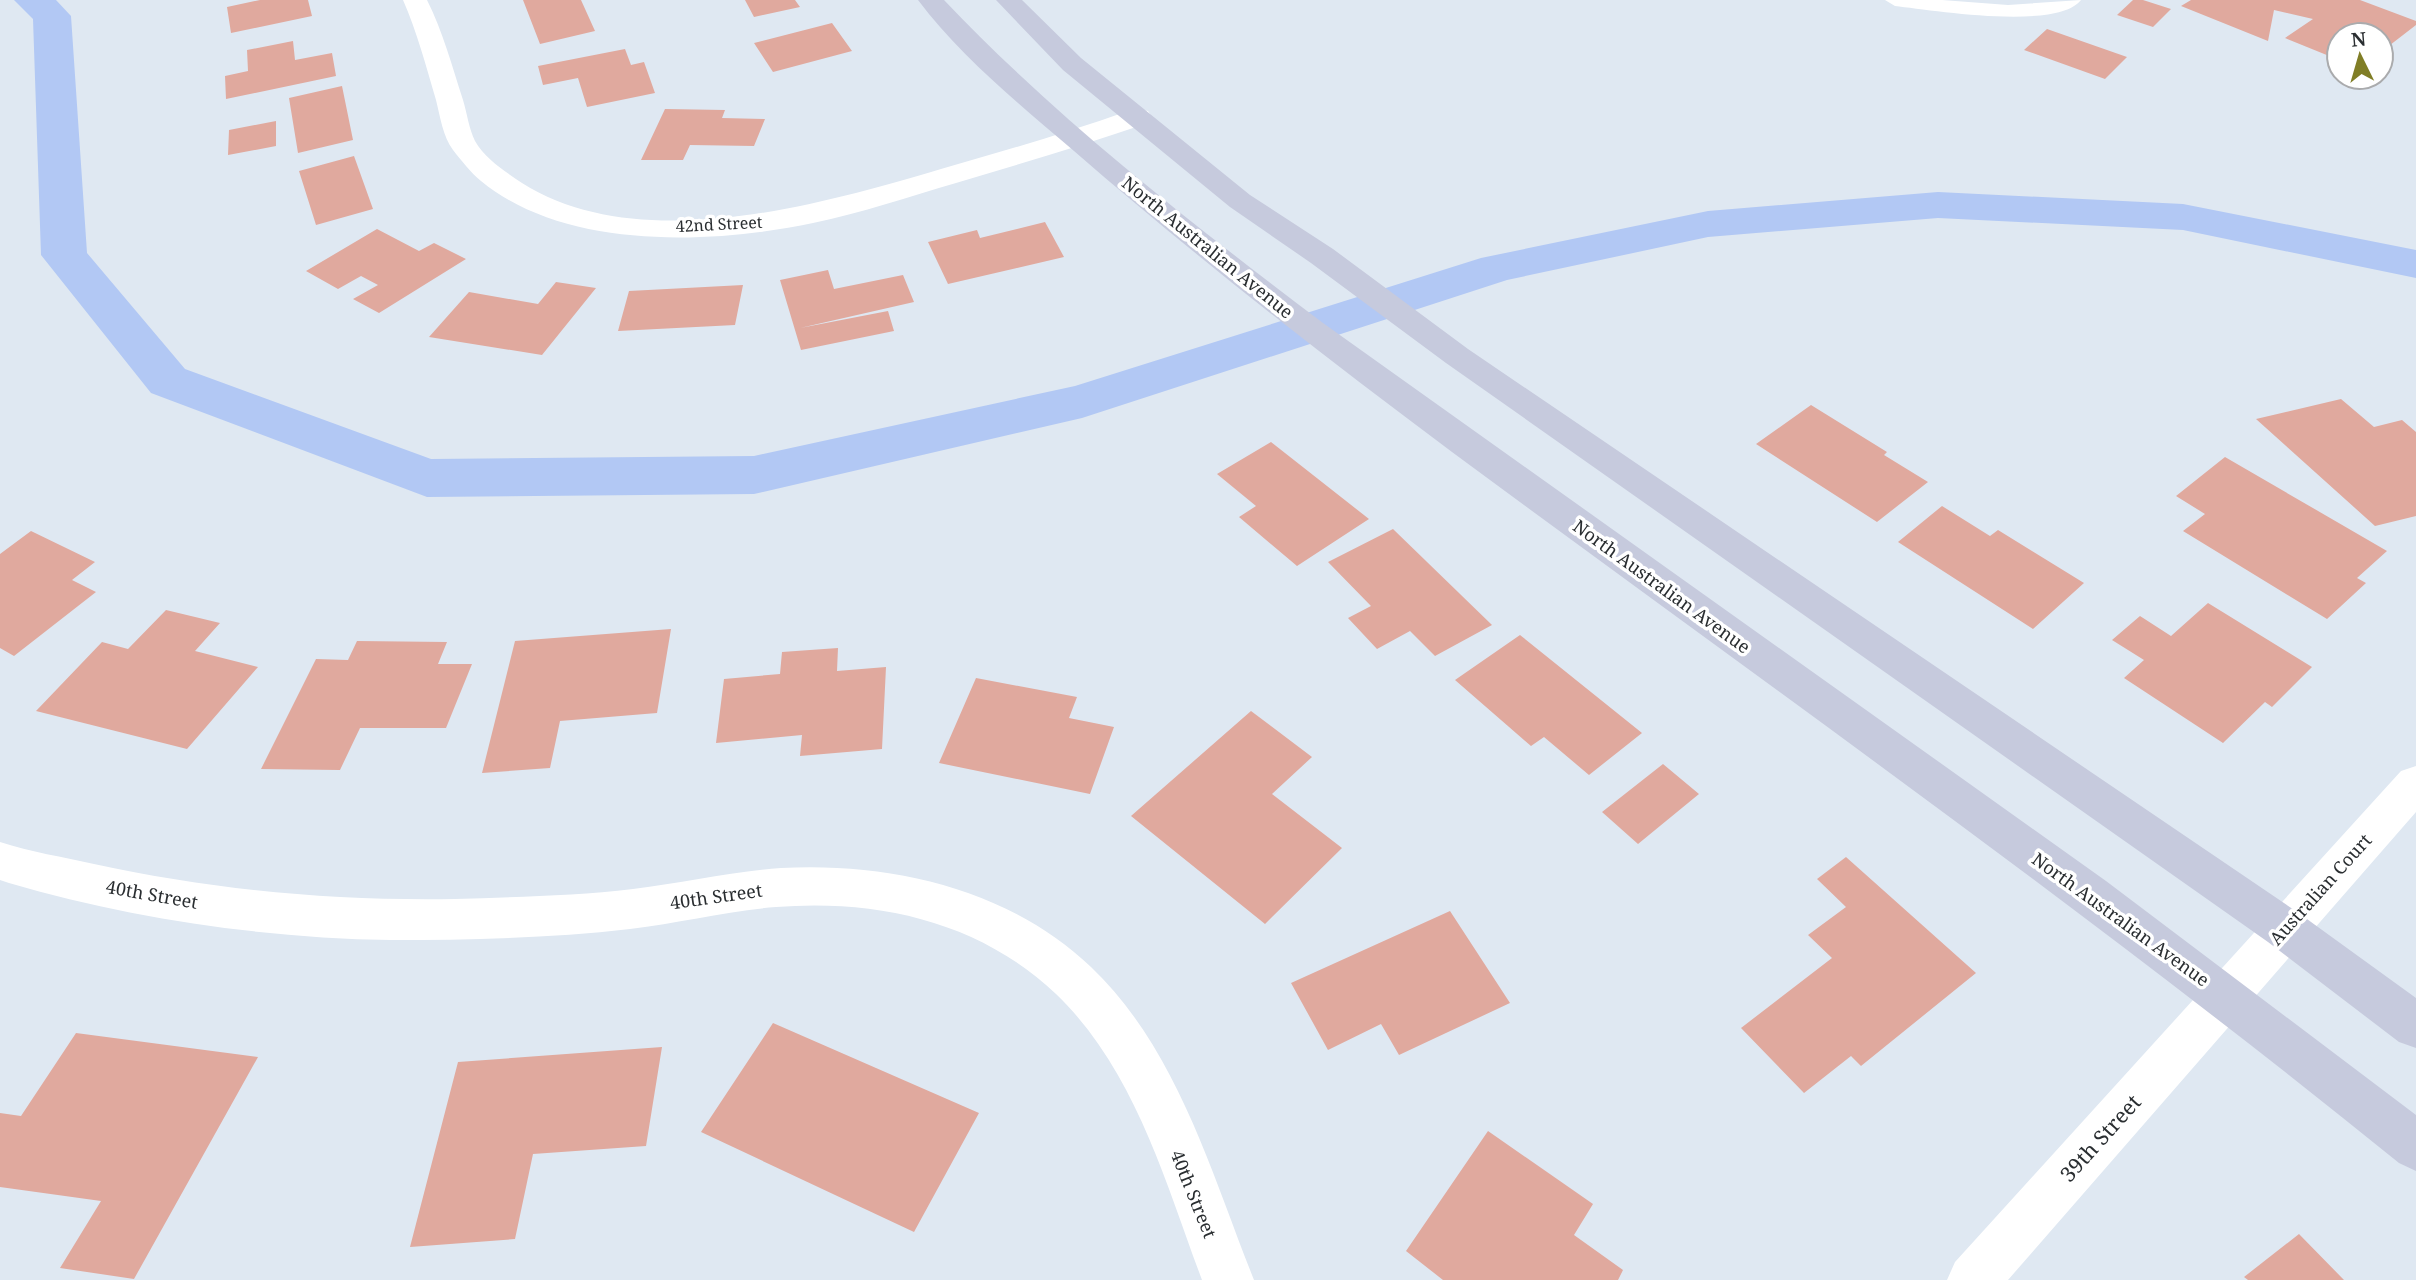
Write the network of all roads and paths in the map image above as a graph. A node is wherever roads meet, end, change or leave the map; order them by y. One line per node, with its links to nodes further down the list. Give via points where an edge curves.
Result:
1 (415, 0): 8 (street, 42nd Street, via 462,142 472,158 486,173 526,198 591,219 656,227 726,227 797,217)
2 (930, 0): 8 (main road, North Australian Avenue, via 970,44)
3 (1008, 0): 7 (main road, via 1072,64)
4 (1895, 0): 6 (lane)
5 (2071, 0): 6 (lane, via 2030,10)
6 (1969, 4)
7 (1138, 117): 8 (street, 42nd Street); 11 (main road, via 1240,201 1457,356)
8 (1076, 139): 12 (main road, North Australian Avenue, via 1177,226 1385,386)
9 (2416, 783): 11 (street, Australian Court)
10 (0, 861): 15 (street, 40th Street, via 155,898 319,916 435,919 612,911 823,885 877,888 962,910 1040,952 1104,1013 1132,1051 1154,1094)
11 (2284, 928): 12 (street, Australian Court); 13 (main road)
12 (2226, 996): 14 (main road, North Australian Avenue); 16 (street, 39th Street)
13 (2416, 1027)
14 (2416, 1146)
15 (1228, 1280)
16 (1973, 1280)

